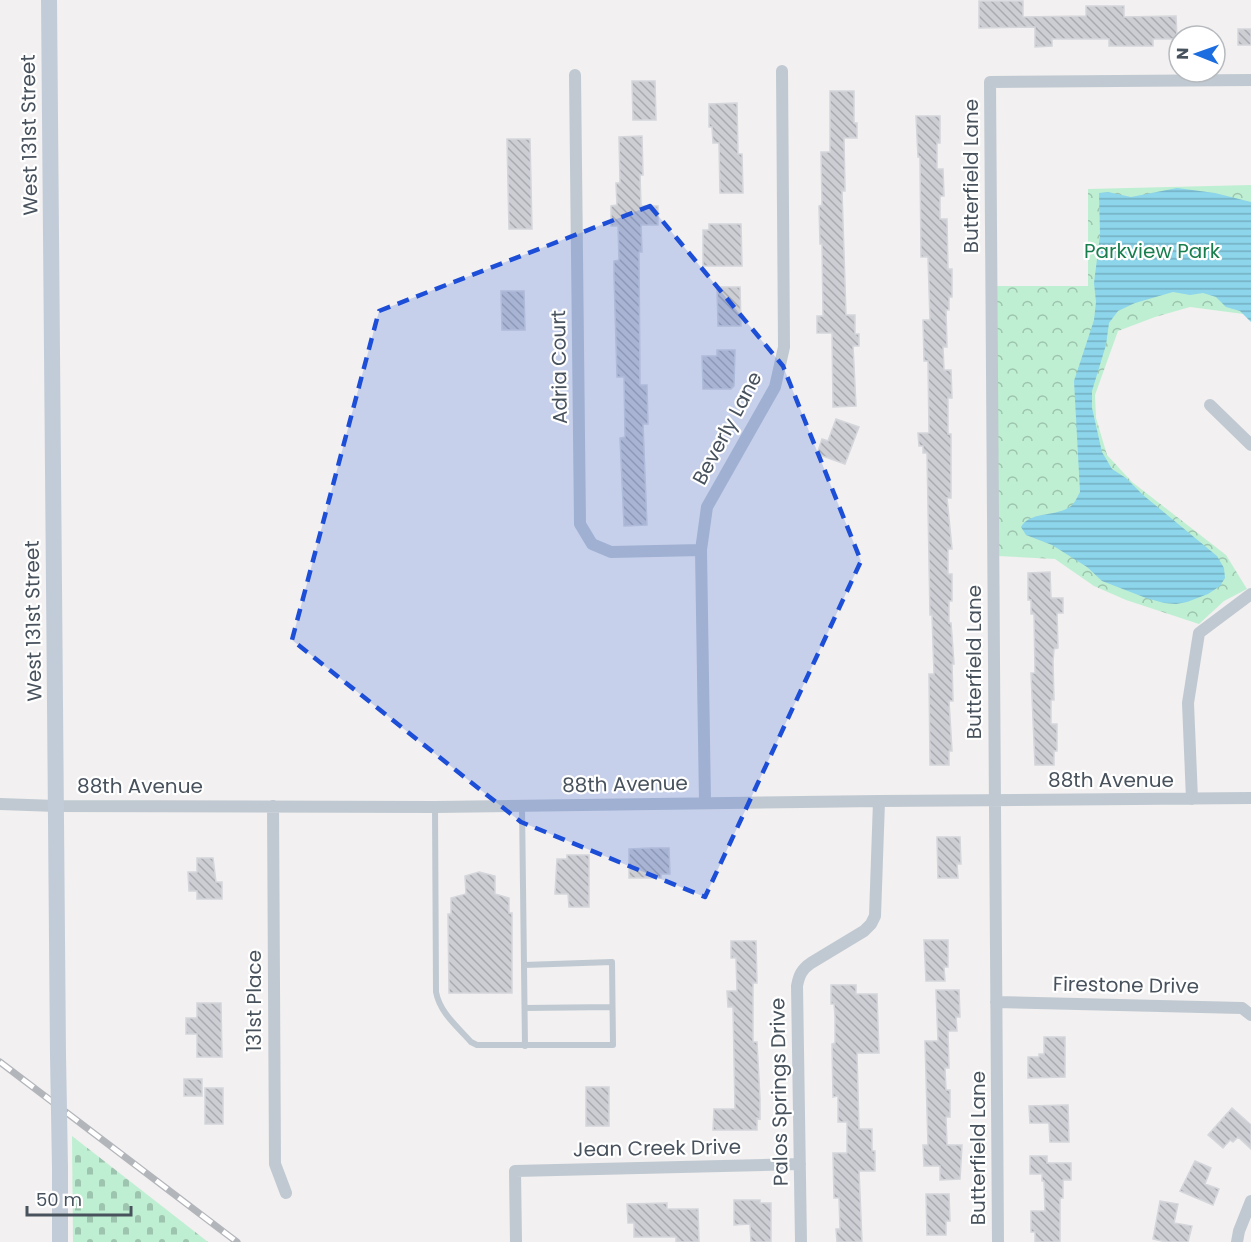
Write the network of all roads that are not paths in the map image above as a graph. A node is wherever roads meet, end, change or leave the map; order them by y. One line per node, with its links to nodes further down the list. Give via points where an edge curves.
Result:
1 (49, 0): 15 (street, West 131st Street)
2 (782, 71): 7 (street, Beverly Lane, via 782,361 776,387 707,507)
3 (575, 75): 7 (street, Adria Court, via 580,524 591,544 611,552)
4 (1251, 80): 11 (street, Butterfield Lane, via 990,82)
5 (1210, 405): 6 (street)
6 (1251, 445)
7 (701, 550): 13 (street, Beverly Lane)
8 (1251, 594): 10 (street, via 1199,633 1188,704)
9 (1251, 798): 10 (street, 88th Avenue)
10 (1192, 799): 11 (street, 88th Avenue)
11 (994, 800): 12 (street, 88th Avenue); 20 (street, Butterfield Lane)
12 (879, 801): 13 (street, 88th Avenue); 25 (street, Palos Springs Drive, via 875,916 864,931 811,963 798,977)
13 (705, 802): 17 (street, 88th Avenue)
14 (0, 804): 15 (street, 88th Avenue)
15 (56, 806): 16 (street, 88th Avenue); 28 (street, West 131st Street, bridge)
16 (273, 806): 18 (street, 88th Avenue); 26 (street, 131st Place, via 274,1164)
17 (522, 806): 18 (street, 88th Avenue); 19 (lane)
18 (435, 807): 24 (lane, via 438,1003 477,1045)
19 (524, 964): 21 (lane, via 612,962); 22 (lane)
20 (996, 1002): 23 (street, Firestone Drive, via 1242,1008); 31 (street, Butterfield Lane)
21 (612, 1007): 22 (lane); 24 (lane, via 613,1045)
22 (525, 1008): 24 (lane)
23 (1251, 1015)
24 (525, 1046)
25 (800, 1164): 29 (street, Jean Creek Drive, via 515,1170); 30 (street, Palos Springs Drive)
26 (286, 1193)
27 (1251, 1201): 32 (street)
28 (60, 1242)
29 (516, 1242)
30 (801, 1242)
31 (998, 1242)
32 (1237, 1242)

